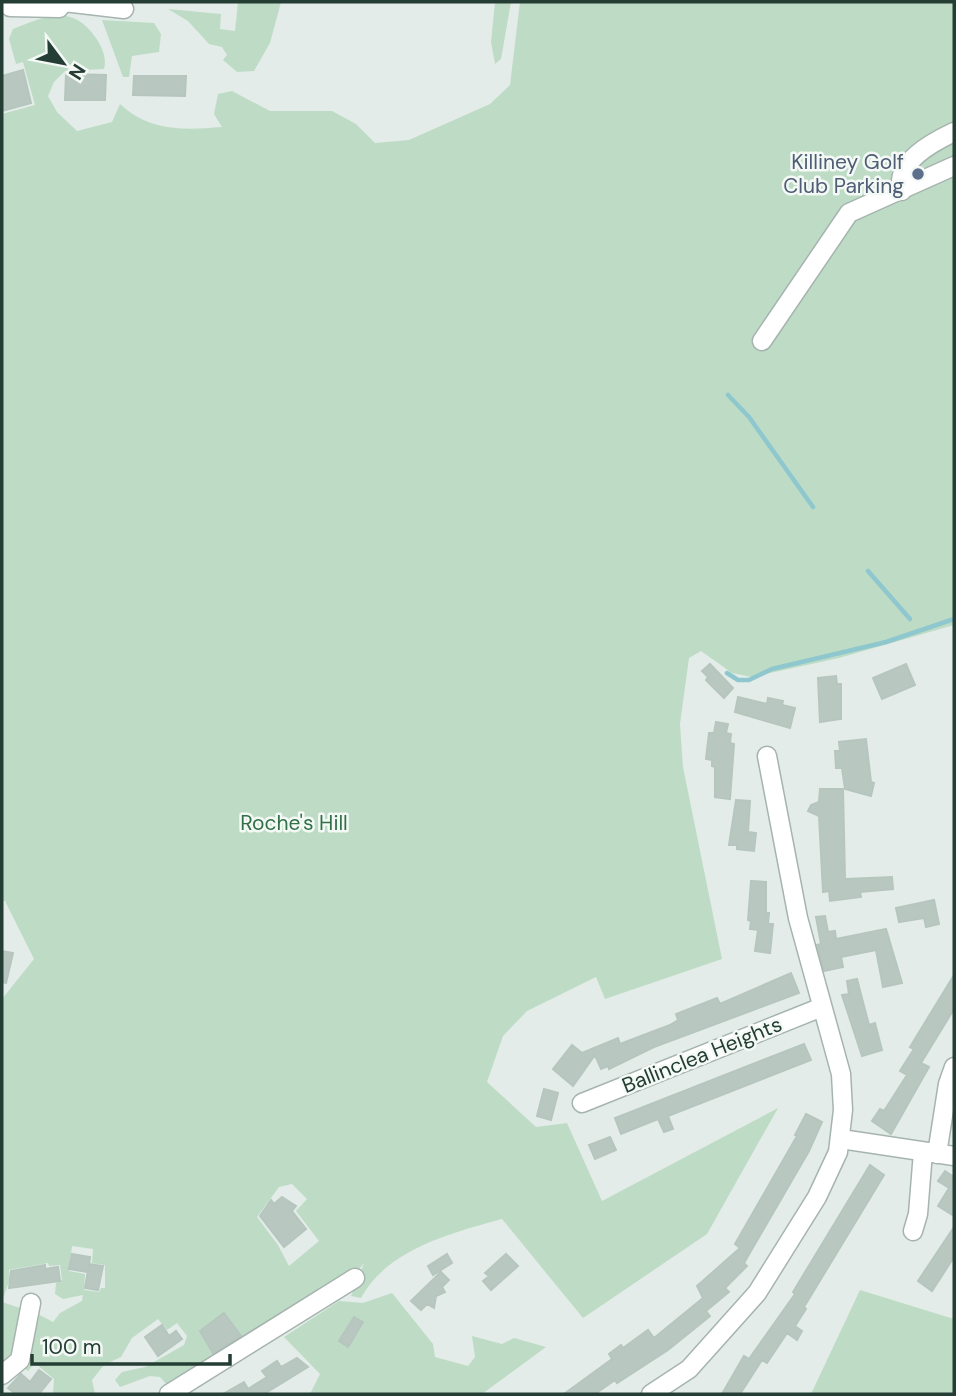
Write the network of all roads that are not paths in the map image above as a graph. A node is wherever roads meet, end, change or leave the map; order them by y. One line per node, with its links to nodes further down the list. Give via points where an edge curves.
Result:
1 (64, 2): 2 (street, via 59,8); 3 (street)
2 (10, 7)
3 (124, 9)
4 (954, 132): 6 (street, via 908,164)
5 (954, 166): 6 (street)
6 (902, 191): 7 (street, via 849,213)
7 (762, 341)
8 (767, 756): 9 (street, via 798,918)
9 (822, 1007): 11 (street, Ballinclea Heights); 12 (street, via 841,1074)
10 (954, 1067): 13 (street)
11 (582, 1103)
12 (841, 1139): 13 (street); 19 (street, via 826,1182 757,1293 689,1369)
13 (938, 1154): 14 (street)
14 (913, 1231)
15 (355, 1278): 18 (street)
16 (31, 1303): 17 (street, via 20,1360)
17 (2, 1376)
18 (169, 1394)
19 (651, 1394)

